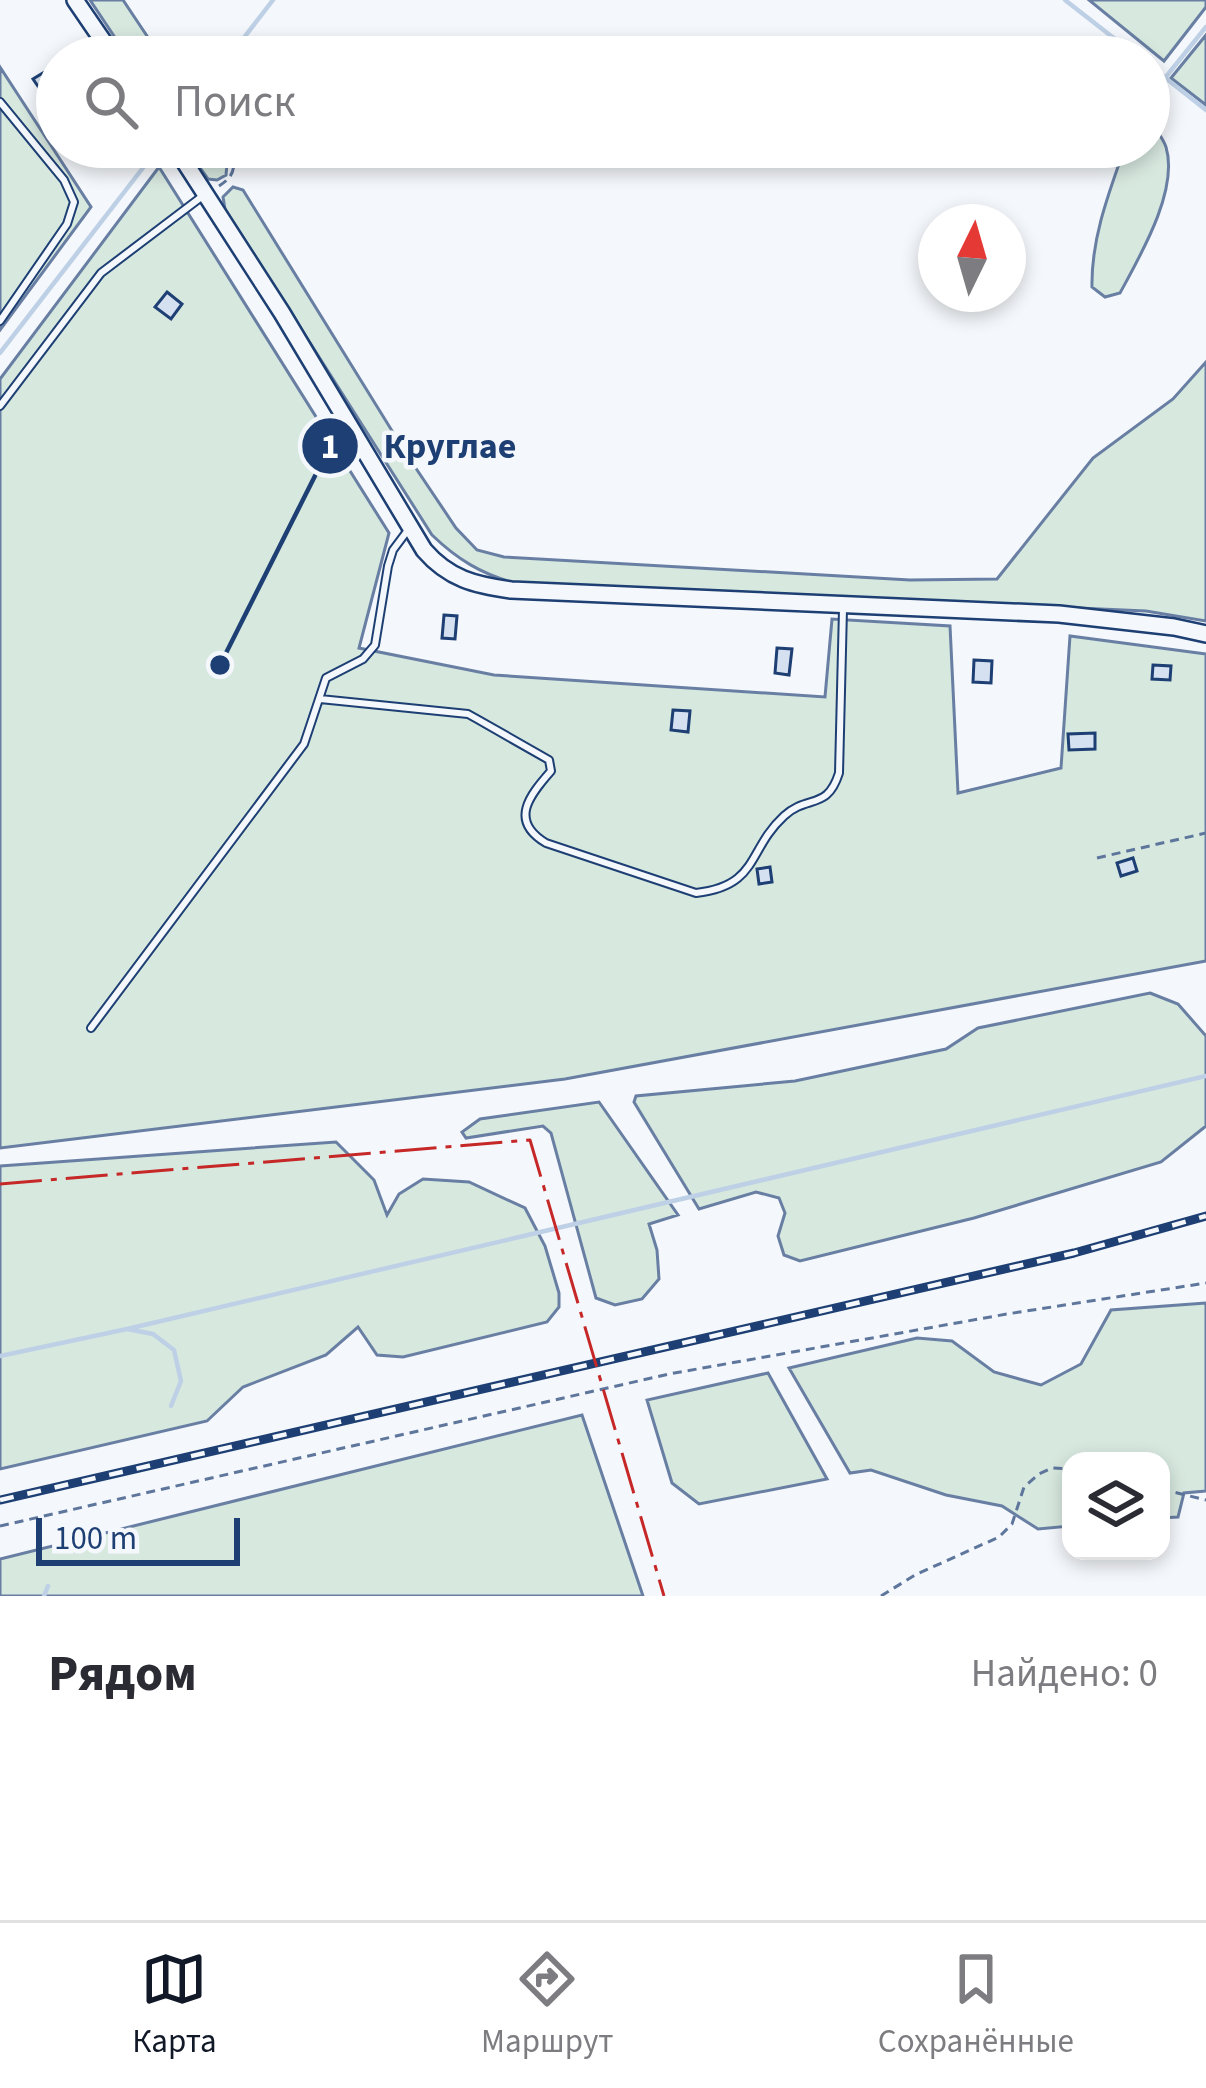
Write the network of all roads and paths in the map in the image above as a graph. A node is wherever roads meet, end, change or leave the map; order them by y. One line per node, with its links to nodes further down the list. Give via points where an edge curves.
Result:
1 (75, 0): 2 (street)
2 (100, 36)
3 (0, 102): 4 (lane)
4 (36, 145)
5 (55, 168): 9 (lane, via 74,202 67,224)
6 (190, 168): 8 (street)
7 (232, 168): 8 (path, via 230,179)
8 (207, 193): 10 (lane, via 101,273); 11 (street)
9 (0, 321)
10 (0, 406)
11 (411, 527): 12 (street, via 438,567 475,585); 14 (lane, via 393,550 375,645 326,678)
12 (843, 604): 13 (street, via 1059,614); 14 (lane, via 834,789 780,819 738,880 716,891 696,893 531,834 526,808 551,771 549,760 477,718)
13 (1206, 634)
14 (320, 699): 17 (lane, via 304,744)
15 (1206, 833): 16 (path)
16 (1097, 858)
17 (91, 1028)
18 (1206, 1282): 22 (path, via 669,1374)
19 (1062, 1469): 23 (path, via 1024,1487 999,1537)
20 (1170, 1492): 21 (path)
21 (1206, 1500)
22 (0, 1526)
23 (880, 1596)

